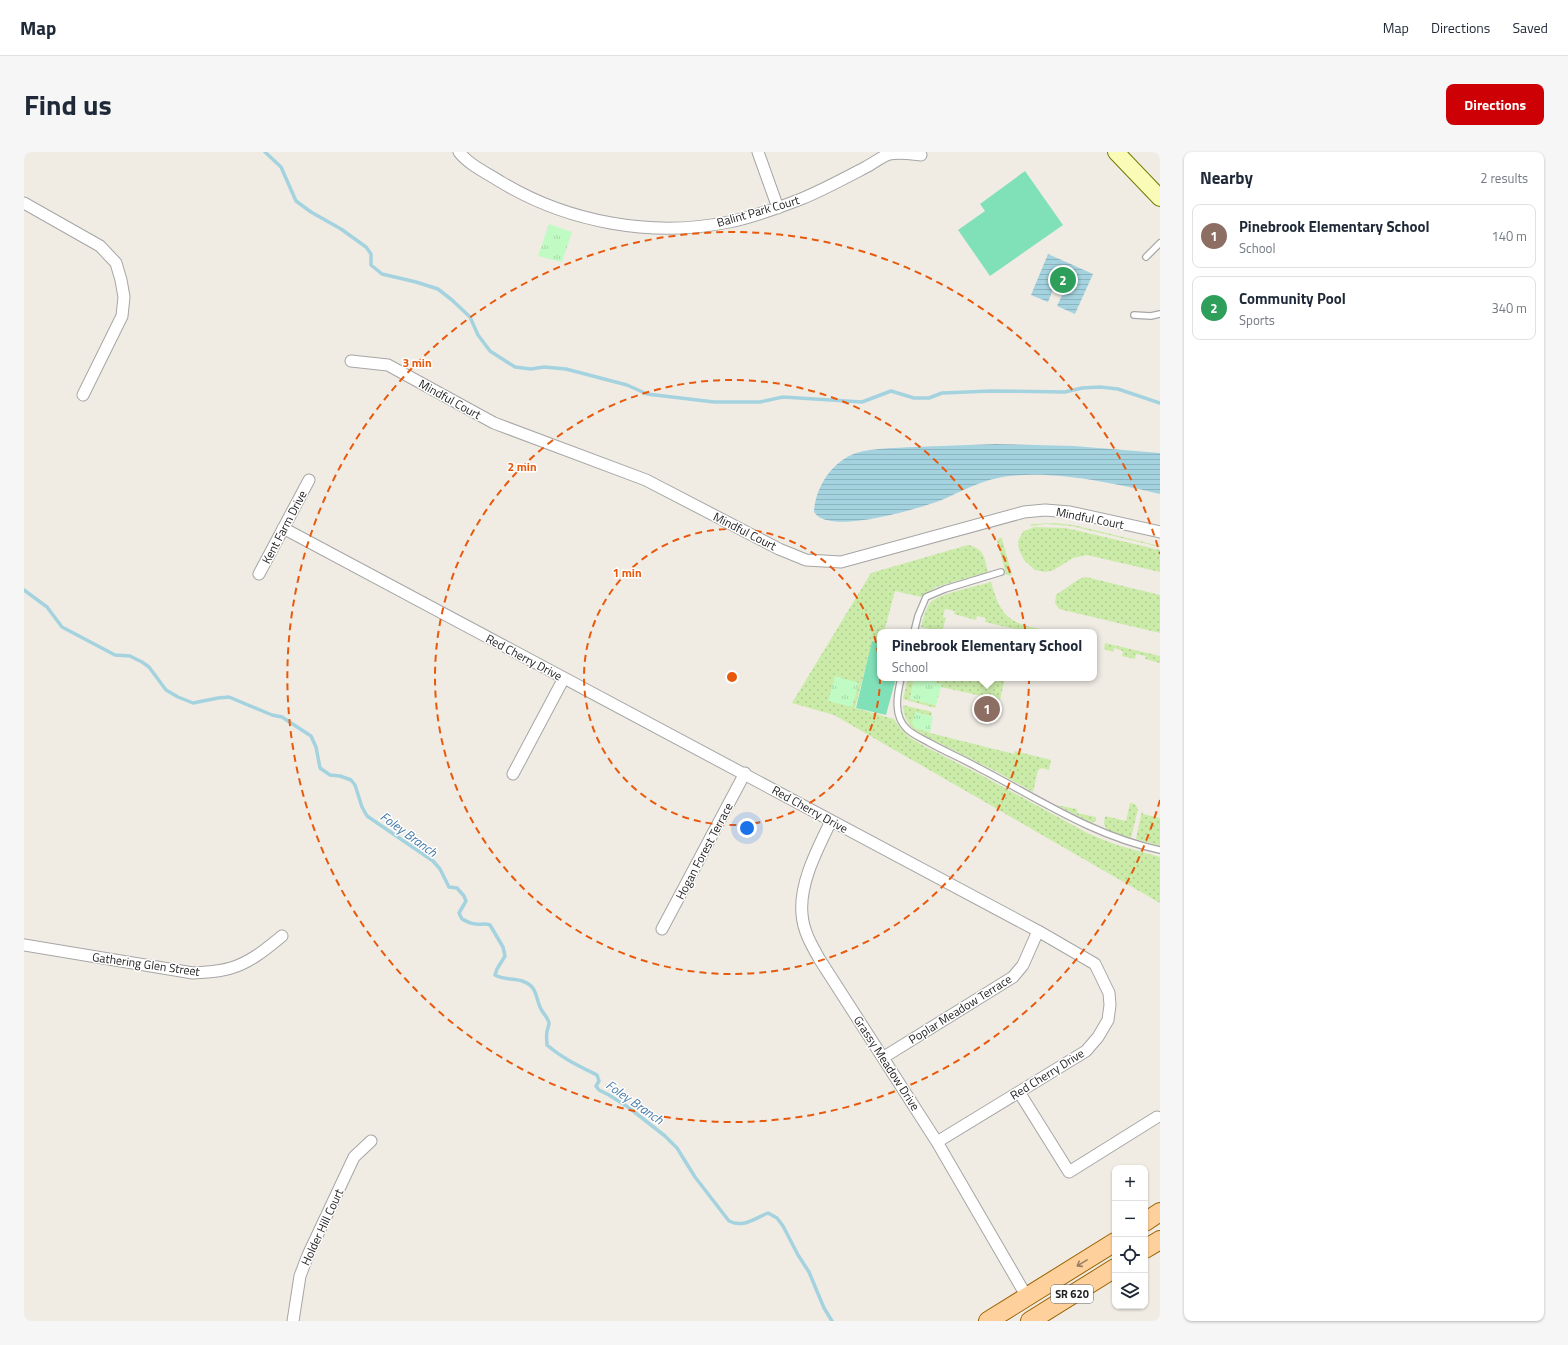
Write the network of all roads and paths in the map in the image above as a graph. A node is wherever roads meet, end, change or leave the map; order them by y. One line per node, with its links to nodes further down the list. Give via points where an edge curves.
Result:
1 (459, 152): 7 (street, Balint Park Court, via 480,169 520,193 563,211 604,221 645,227 687,227 729,222)
2 (758, 152): 7 (street)
3 (1116, 152): 5 (street)
4 (921, 155): 7 (street, Balint Park Court, via 891,154 809,196)
5 (1160, 198)
6 (24, 203): 13 (street, via 100,246 116,263 124,297 122,316)
7 (778, 208)
8 (1160, 243): 9 (lane)
9 (1146, 257)
10 (1160, 314): 11 (lane)
11 (1134, 315)
12 (351, 361): 16 (street, Mindful Court, via 388,365 494,423 646,480 779,549 806,560 842,562 1024,512 1045,510 1070,512)
13 (83, 395)
14 (309, 480): 15 (street, Kent Farm Drive)
15 (283, 528): 18 (street, Kent Farm Drive); 20 (street, Red Cherry Drive)
16 (1160, 532)
17 (1001, 572): 19 (lane, via 926,597)
18 (258, 574)
19 (915, 629)
20 (564, 678): 22 (street); 23 (street, Red Cherry Drive)
21 (900, 681): 25 (lane, via 896,706 906,729 1056,811 1119,839)
22 (513, 774)
23 (745, 774): 24 (street, Red Cherry Drive); 26 (street, Hogan Forest Terrace)
24 (831, 821): 27 (street, Red Cherry Drive); 30 (street, Grassy Meadow Drive, via 809,866 802,914 808,940)
25 (1160, 850)
26 (662, 929)
27 (1038, 931): 30 (street, Poplar Meadow Terrace, via 1023,965 1013,978); 31 (street, Red Cherry Drive, via 1095,964 1109,993 1110,1005 1108,1020 1086,1051)
28 (282, 936): 29 (street, Gathering Glen Street, via 256,956 231,968 194,973)
29 (24, 945)
30 (884, 1057): 34 (street, Grassy Meadow Drive)
31 (1019, 1092): 32 (street, via 1069,1172); 34 (street, Red Cherry Drive)
32 (1157, 1117)
33 (371, 1141): 42 (street, Holder Hill Court, via 354,1157 308,1255 300,1276)
34 (937, 1142): 41 (street, Grassy Meadow Drive)
35 (1160, 1212): 36 (main road)
36 (1148, 1220)
37 (1160, 1240): 39 (main road)
38 (1112, 1244): 41 (main road, one-way to 41)
39 (1148, 1247)
40 (1112, 1270): 45 (main road, SR 620)
41 (1027, 1296): 43 (main road); 44 (main road, via 1020,1310)
42 (293, 1321)
43 (988, 1321)
44 (1005, 1321)
45 (1030, 1321)

